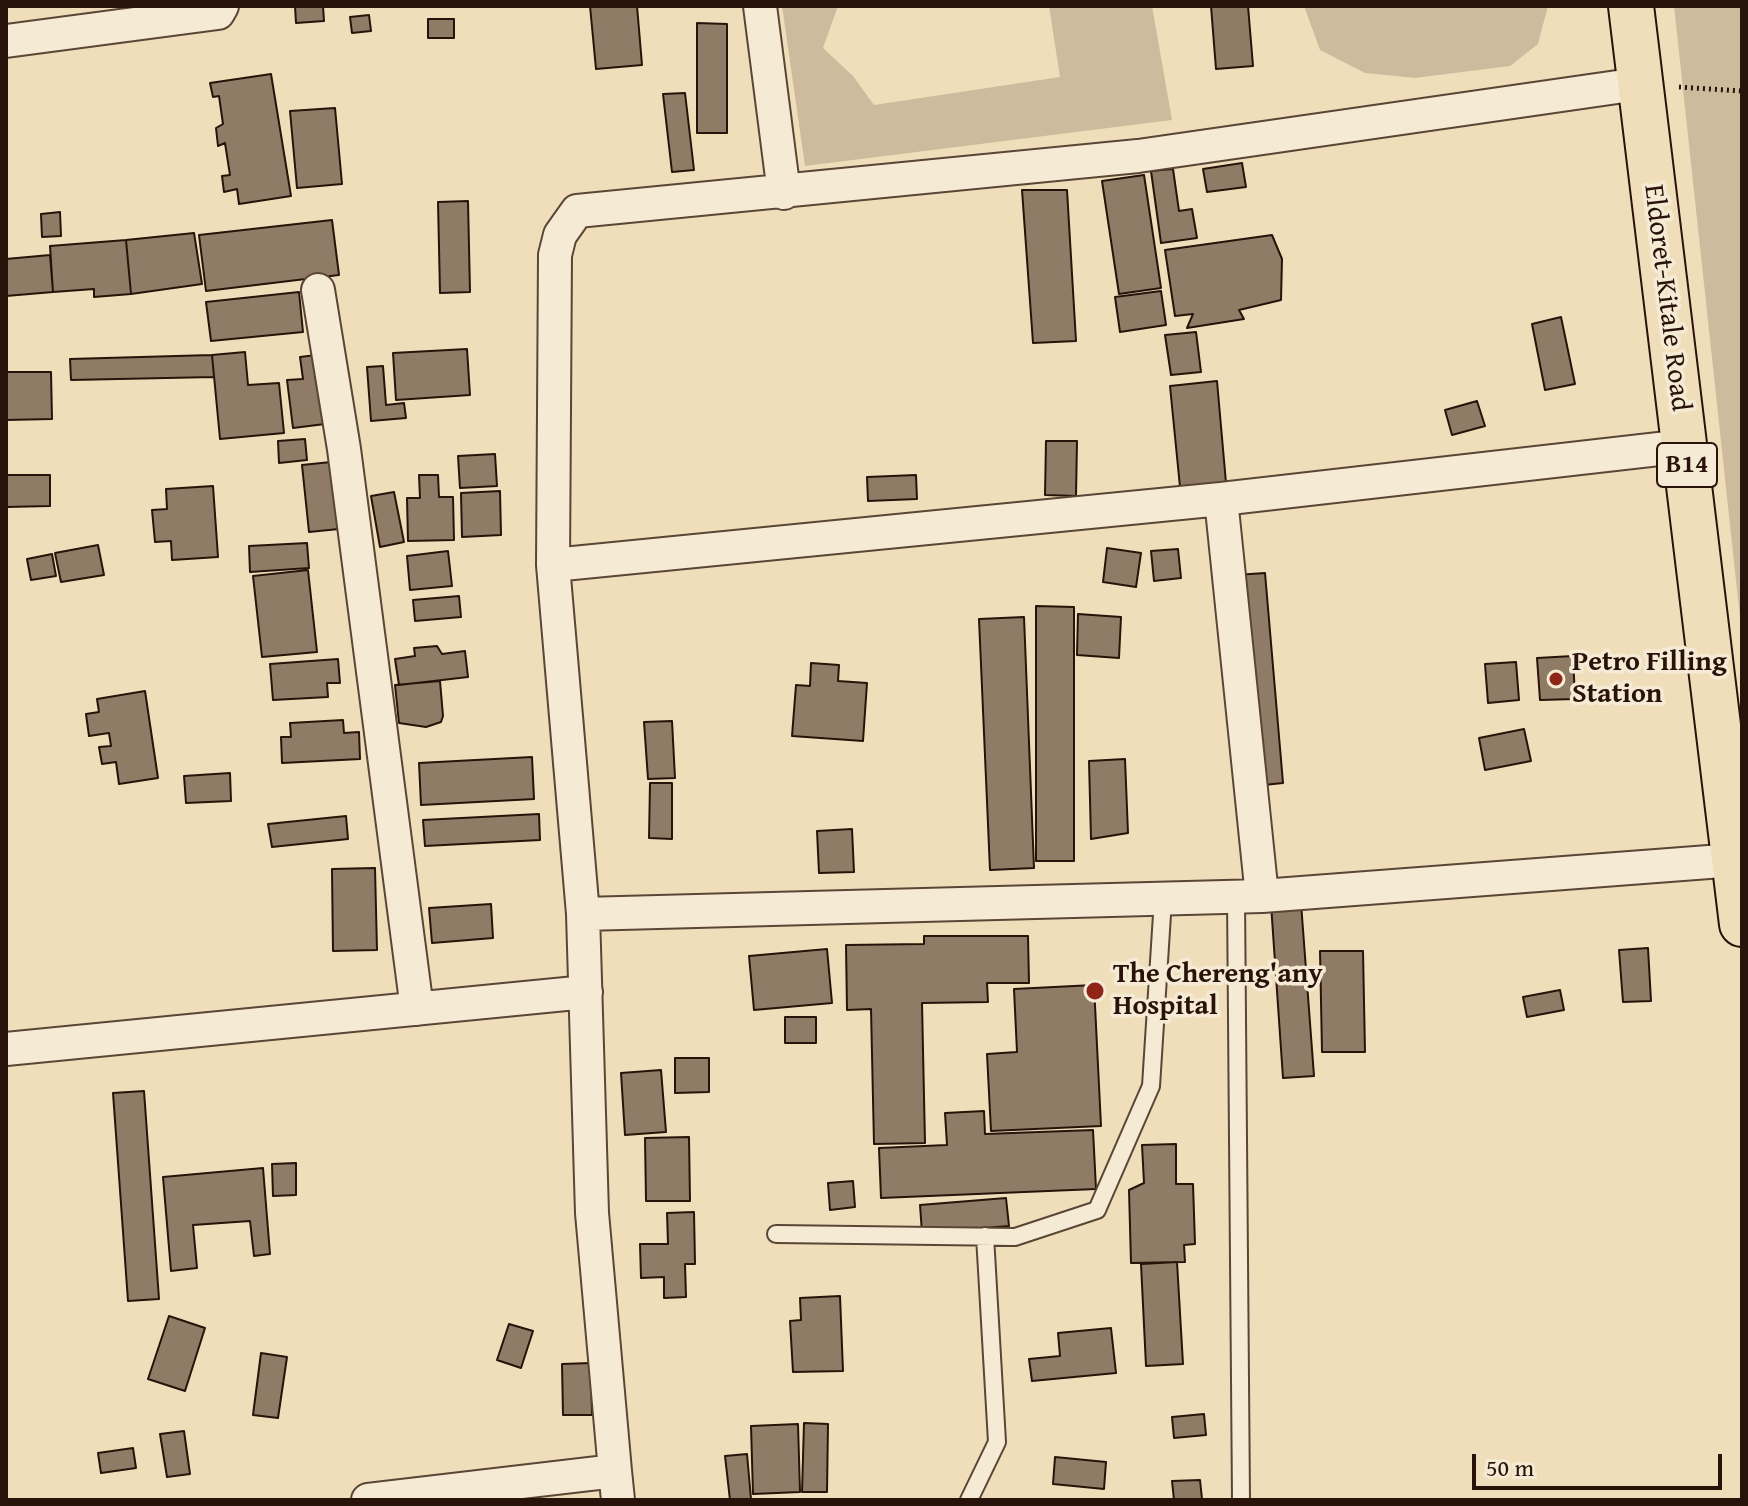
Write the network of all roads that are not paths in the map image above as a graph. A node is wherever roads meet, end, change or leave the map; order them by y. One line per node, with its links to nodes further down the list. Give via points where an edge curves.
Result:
1 (222, 6): 4 (street, via 218,13)
2 (760, 6): 6 (street)
3 (1631, 6): 5 (highway, Eldoret-Kitale Road / B14)
4 (6, 41)
5 (1638, 84): 6 (street, via 1138,156); 8 (highway, Eldoret-Kitale Road / B14)
6 (784, 193): 10 (street, via 577,211 560,235 555,255)
7 (318, 290): 17 (street)
8 (1685, 446): 9 (street); 11 (highway, Eldoret-Kitale Road / B14)
9 (1221, 499): 10 (street); 12 (street)
10 (553, 565): 14 (street)
11 (1735, 860): 12 (street); 15 (highway, Eldoret-Kitale Road / B14)
12 (1249, 896): 13 (street); 24 (lane)
13 (1163, 899): 14 (street); 20 (lane, via 1151,1086 1097,1210 1015,1237)
14 (583, 914): 16 (street)
15 (1742, 924)
16 (586, 992): 17 (street); 21 (street, via 592,1213)
17 (417, 1009): 18 (street)
18 (6, 1049)
19 (776, 1234): 20 (lane)
20 (985, 1236): 23 (lane, via 997,1442)
21 (616, 1486): 22 (street)
22 (368, 1500)
23 (969, 1500)
24 (1241, 1500)

